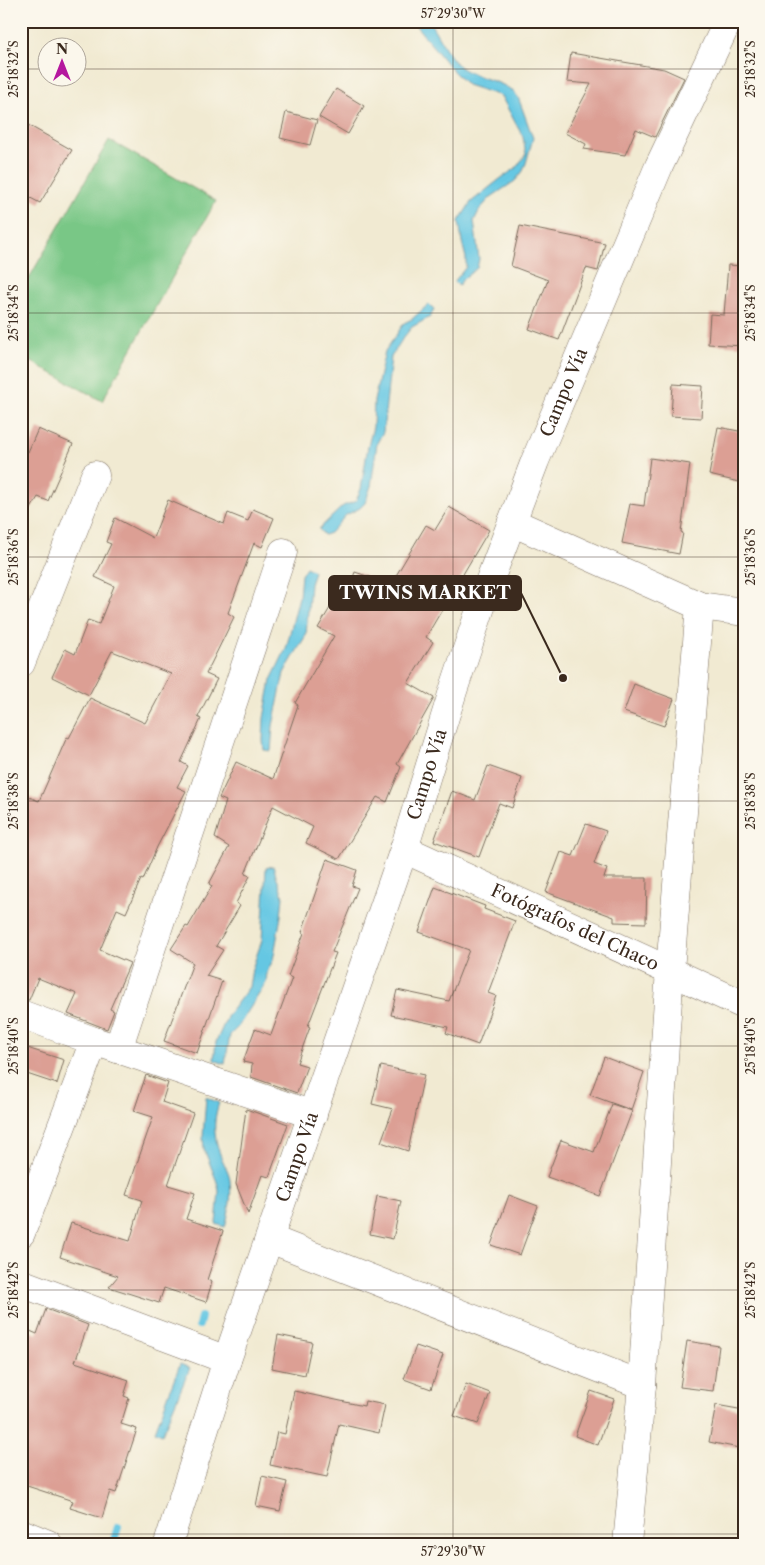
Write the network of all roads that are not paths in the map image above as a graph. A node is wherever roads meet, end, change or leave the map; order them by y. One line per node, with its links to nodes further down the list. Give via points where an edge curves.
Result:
1 (728, 21): 3 (street, Campo Vía, via 659,166)
2 (95, 474): 7 (street)
3 (512, 522): 5 (street); 8 (street, Campo Vía, via 491,576)
4 (283, 552): 12 (street)
5 (700, 606): 6 (street); 9 (street)
6 (744, 612)
7 (21, 663)
8 (404, 849): 9 (street, Fotógrafos del Chaco); 13 (street, Campo Vía)
9 (670, 970): 10 (street, Fotógrafos del Chaco); 18 (street)
10 (744, 1005)
11 (21, 1014): 12 (street)
12 (106, 1045): 13 (street); 14 (street)
13 (313, 1114): 15 (street, Campo Vía)
14 (21, 1233)
15 (270, 1239): 17 (street, Campo Vía); 18 (street)
16 (21, 1283): 17 (street)
17 (227, 1360): 21 (street, Campo Vía)
18 (642, 1385): 22 (street)
19 (21, 1533): 20 (street)
20 (48, 1544)
21 (168, 1544)
22 (627, 1544)

